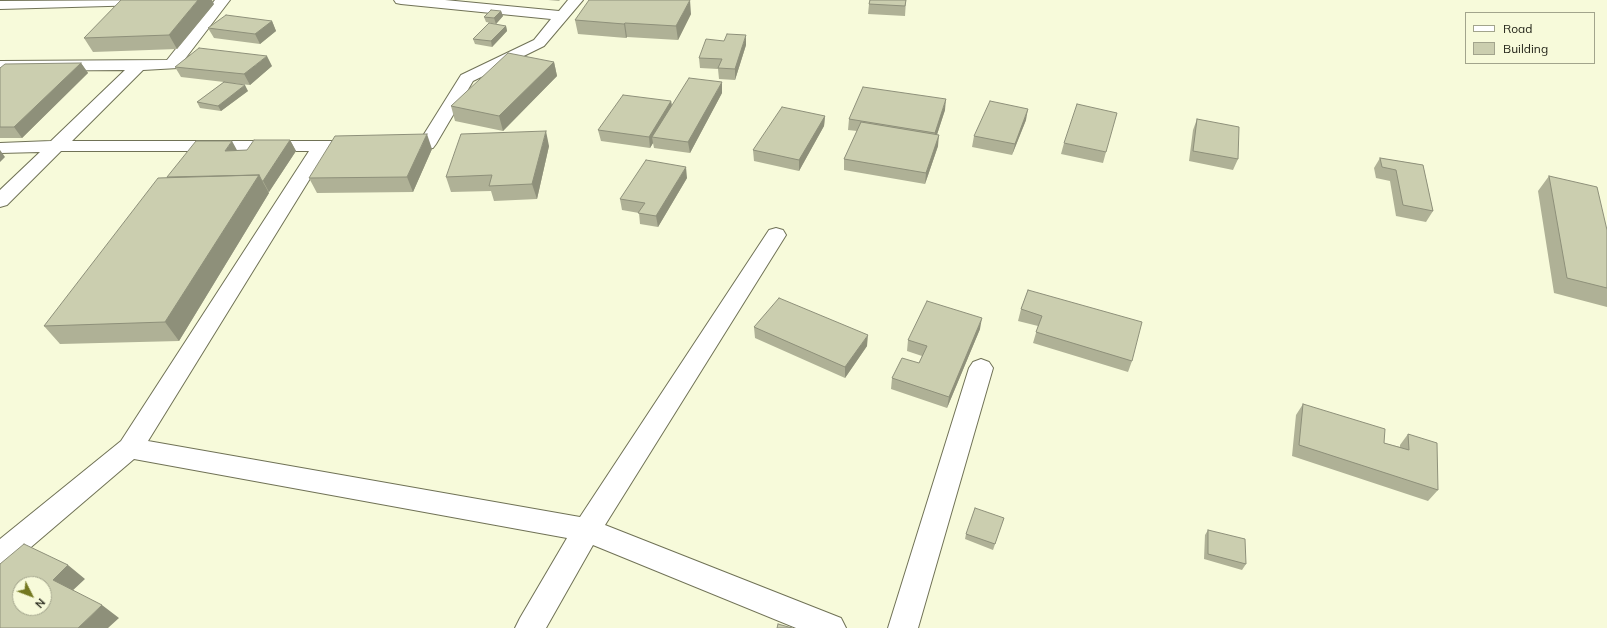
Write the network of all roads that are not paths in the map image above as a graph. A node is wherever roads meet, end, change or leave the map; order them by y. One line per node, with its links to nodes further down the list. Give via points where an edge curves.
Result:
1 (180, 0): 5 (street)
2 (223, 0): 8 (street, via 172,65)
3 (400, 0): 7 (street)
4 (576, 0): 7 (street)
5 (82, 2): 6 (street)
6 (0, 5)
7 (562, 16): 11 (street, via 539,44 467,78 427,144)
8 (138, 65): 9 (street); 12 (street)
9 (2, 67)
10 (351, 145): 13 (street)
11 (382, 145)
12 (56, 146): 13 (street); 14 (street); 15 (street)
13 (321, 146): 18 (street)
14 (0, 148)
15 (0, 201)
16 (776, 235): 19 (street)
17 (981, 368): 23 (street)
18 (130, 448): 19 (street); 20 (street)
19 (588, 530): 21 (street); 22 (street)
20 (0, 556)
21 (530, 628)
22 (831, 628)
23 (902, 628)

